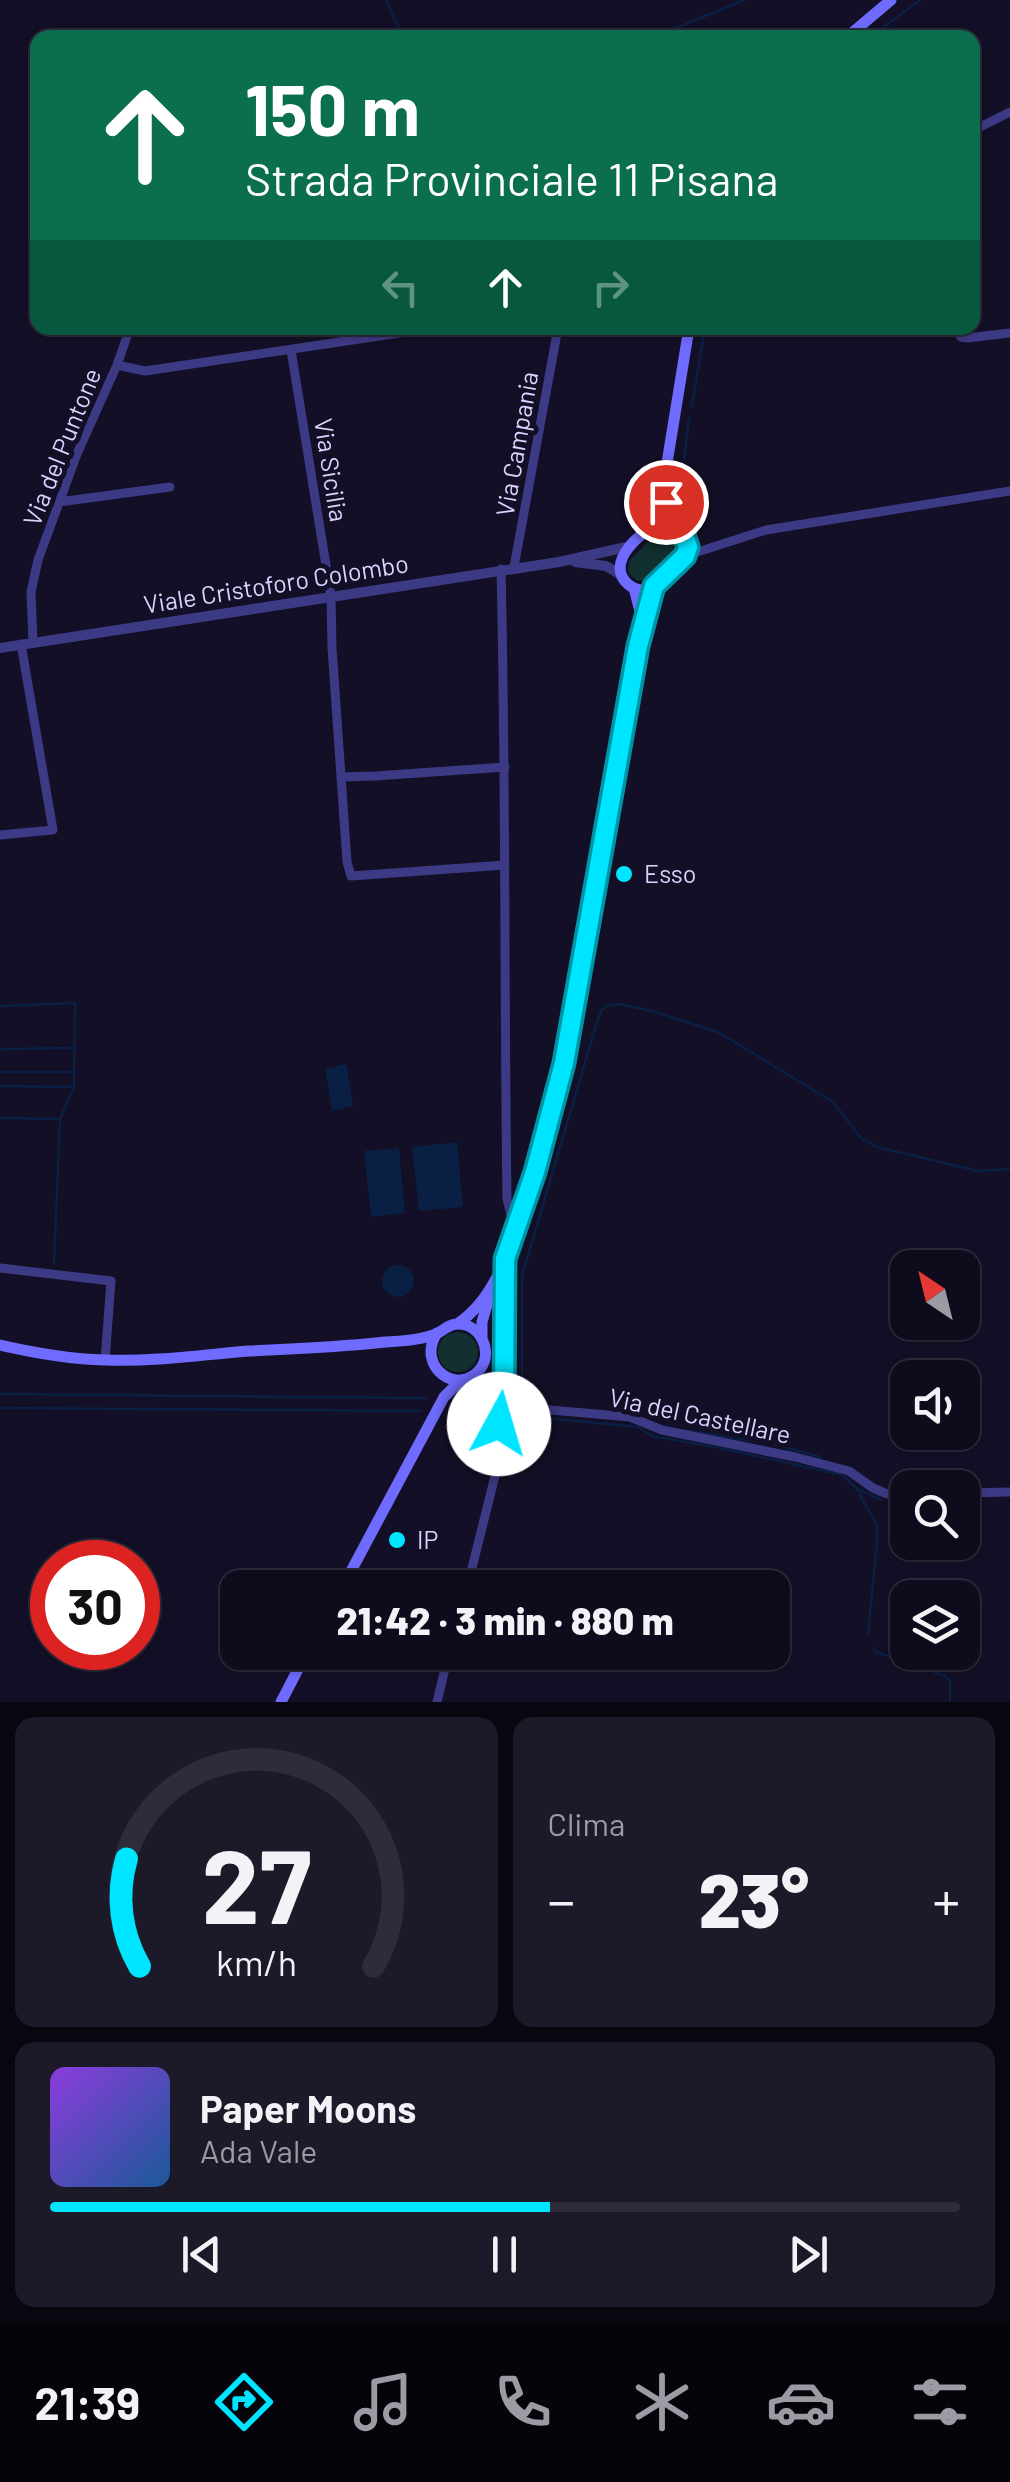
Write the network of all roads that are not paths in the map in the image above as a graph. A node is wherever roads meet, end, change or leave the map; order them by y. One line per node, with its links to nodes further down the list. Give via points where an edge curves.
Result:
1 (891, 0): 2 (main road)
2 (855, 30)
3 (1010, 112): 4 (street)
4 (980, 127)
5 (1010, 334): 10 (street)
6 (127, 335): 12 (street, Via del Puntone)
7 (388, 335): 11 (street)
8 (557, 335): 22 (street, Via Campania)
9 (689, 335): 13 (main road)
10 (960, 335)
11 (291, 350): 12 (street, via 145,371); 27 (street, Via Sicilia)
12 (117, 364): 16 (street, Via del Puntone)
13 (667, 463): 17 (main road, via 666,502); 18 (main road)
14 (170, 486): 16 (street)
15 (1010, 491): 20 (street, via 766,530)
16 (59, 502): 28 (street, Via del Puntone, via 38,560)
17 (674, 523): 18 (main road); 20 (main road, via 687,539)
18 (653, 526): 19 (main road)
19 (632, 546): 21 (street, Viale Cristoforo Colombo); 24 (main road, via 622,557)
20 (685, 556): 25 (main road)
21 (559, 562): 22 (street, Viale Cristoforo Colombo); 24 (street, Viale Cristoforo Colombo, via 606,566)
22 (514, 567): 23 (street, Viale Cristoforo Colombo)
23 (501, 570): 27 (street, Viale Cristoforo Colombo); 31 (street)
24 (621, 575): 26 (main road)
25 (654, 586): 26 (main road); 29 (main road)
26 (634, 588): 29 (main road)
27 (331, 596): 28 (street, Viale Cristoforo Colombo); 32 (street, Via Sicilia)
28 (27, 644): 30 (street, Viale Cristoforo Colombo); 33 (street, Via del Puntone, via 53,830)
29 (638, 646): 35 (main road, via 564,1063)
30 (0, 648)
31 (505, 767): 32 (street); 34 (street)
32 (341, 776): 34 (street, Via Sicilia, via 351,876)
33 (0, 835)
34 (505, 866): 35 (street, via 507,1199)
35 (515, 1232): 36 (main road)
36 (505, 1259): 38 (main road); 48 (street)
37 (0, 1268): 45 (street, via 111,1281)
38 (495, 1280): 39 (main road); 41 (main road)
39 (458, 1324): 40 (main road); 41 (main road)
40 (437, 1333): 42 (main road); 44 (main road)
41 (482, 1338): 47 (main road, via 484,1363)
42 (391, 1342): 44 (main road); 45 (main road)
43 (0, 1345): 45 (main road)
44 (430, 1358): 46 (main road)
45 (104, 1360)
46 (438, 1372): 47 (main road); 49 (main road)
47 (460, 1380): 49 (main road)
48 (504, 1406): 52 (street, Via del Castellare, via 630,1417 848,1471); 54 (street, via 495,1476)
49 (432, 1418): 53 (main road)
50 (1010, 1492): 51 (street)
51 (980, 1493)
52 (890, 1494)
53 (352, 1570)
54 (471, 1570)
55 (298, 1670): 57 (main road)
56 (445, 1670): 58 (street)
57 (281, 1702)
58 (437, 1702)

